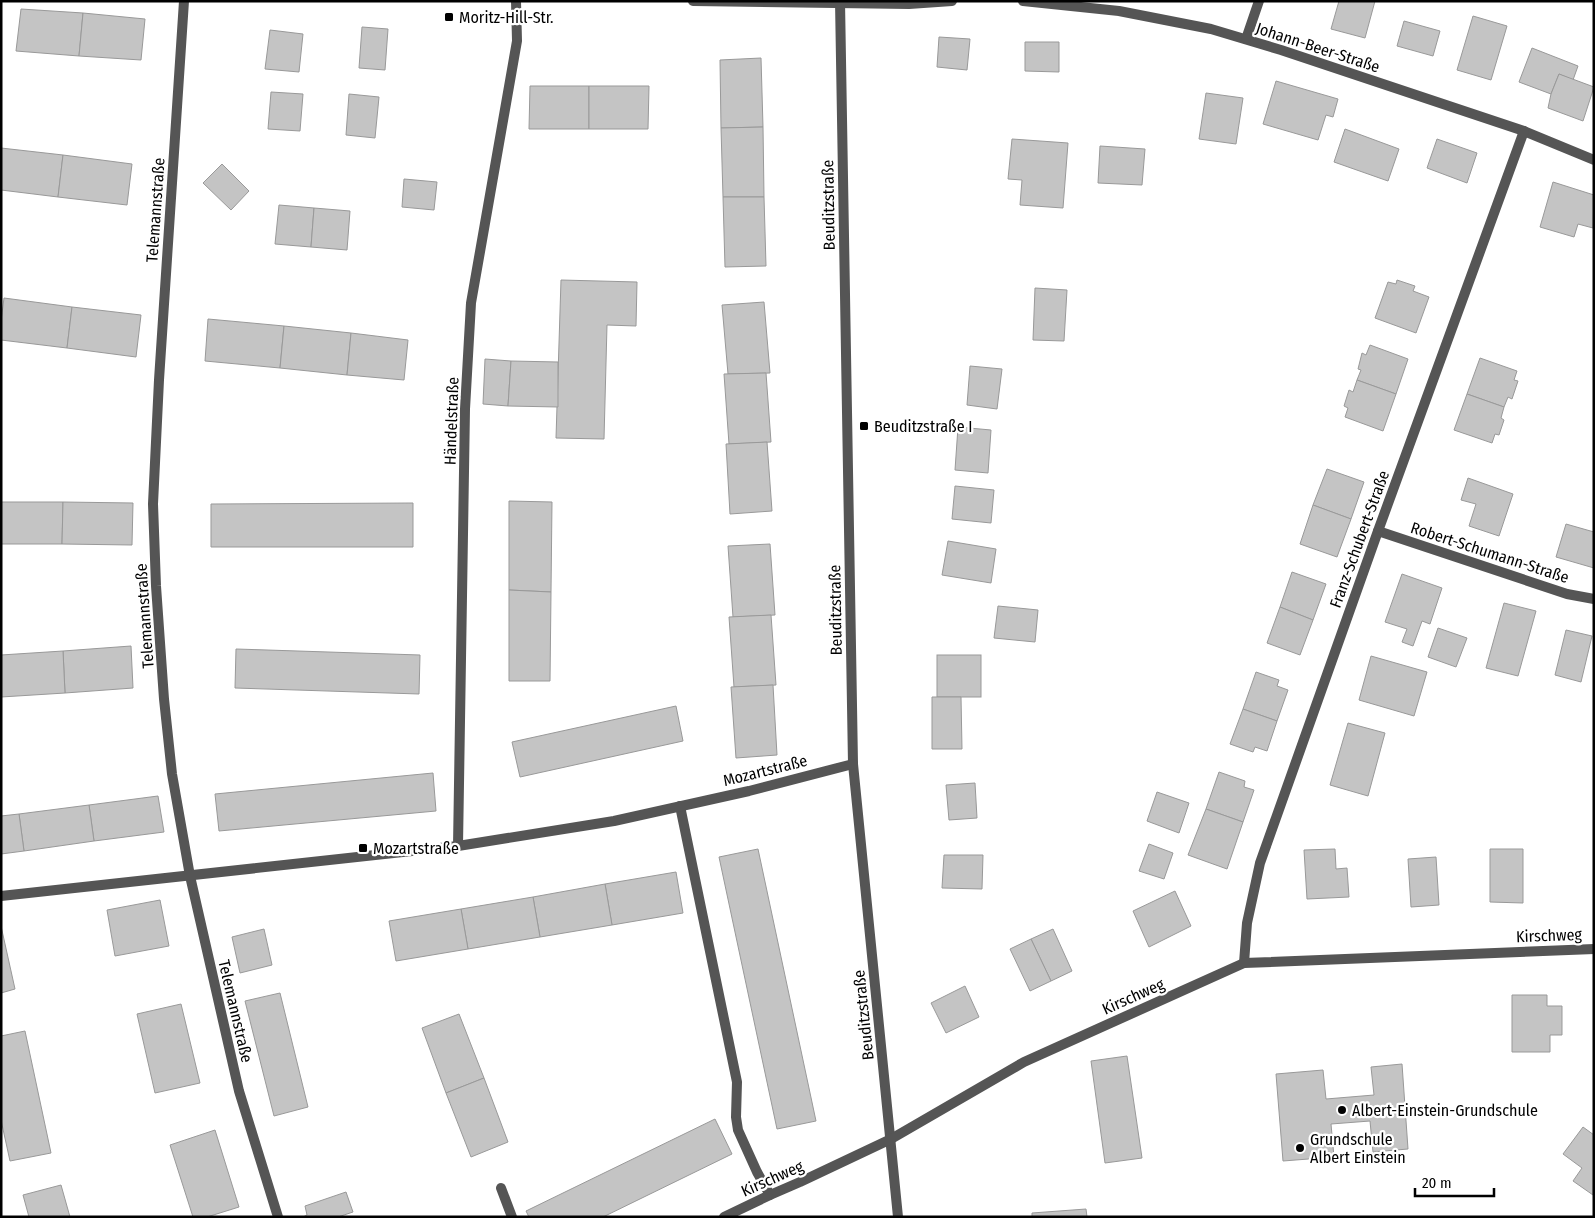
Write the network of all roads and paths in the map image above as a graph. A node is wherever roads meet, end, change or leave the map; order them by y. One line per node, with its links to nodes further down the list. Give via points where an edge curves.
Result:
1 (184, 1): 16 (street, Telemannstraße, via 158,380 154,504 165,707 172,774)
2 (516, 1): 15 (street, Händelstraße, via 517,41 471,303 465,408)
3 (693, 1): 7 (street)
4 (952, 1): 7 (street, via 909,4)
5 (1023, 1): 8 (street, Johann-Beer-Straße, via 1119,11)
6 (1259, 1): 8 (street)
7 (840, 2): 13 (street, Beuditzstraße)
8 (1246, 39): 9 (street, Johann-Beer-Straße)
9 (1524, 131): 10 (street, Johann-Beer-Straße); 11 (street, Franz-Schubert-Straße)
10 (1594, 160)
11 (1378, 531): 12 (street, Robert-Schumann-Straße, via 1567,594); 19 (street, Franz-Schubert-Straße, via 1260,863 1247,923)
12 (1594, 598)
13 (853, 764): 14 (street, Mozartstraße); 20 (street, Beuditzstraße)
14 (680, 806): 15 (street, Mozartstraße, via 614,821); 22 (street, via 737,1082 738,1130)
15 (458, 846): 16 (street, Mozartstraße)
16 (190, 876): 17 (street, Mozartstraße); 23 (street, Telemannstraße, via 239,1091)
17 (1, 896)
18 (1594, 949): 19 (street, Kirschweg)
19 (1244, 963): 20 (street, Kirschweg, via 1024,1062)
20 (891, 1139): 22 (street, Kirschweg); 26 (street, Beuditzstraße)
21 (500, 1188): 24 (street)
22 (770, 1195): 25 (street, Kirschweg)
23 (278, 1217)
24 (512, 1217)
25 (725, 1217)
26 (898, 1217)

